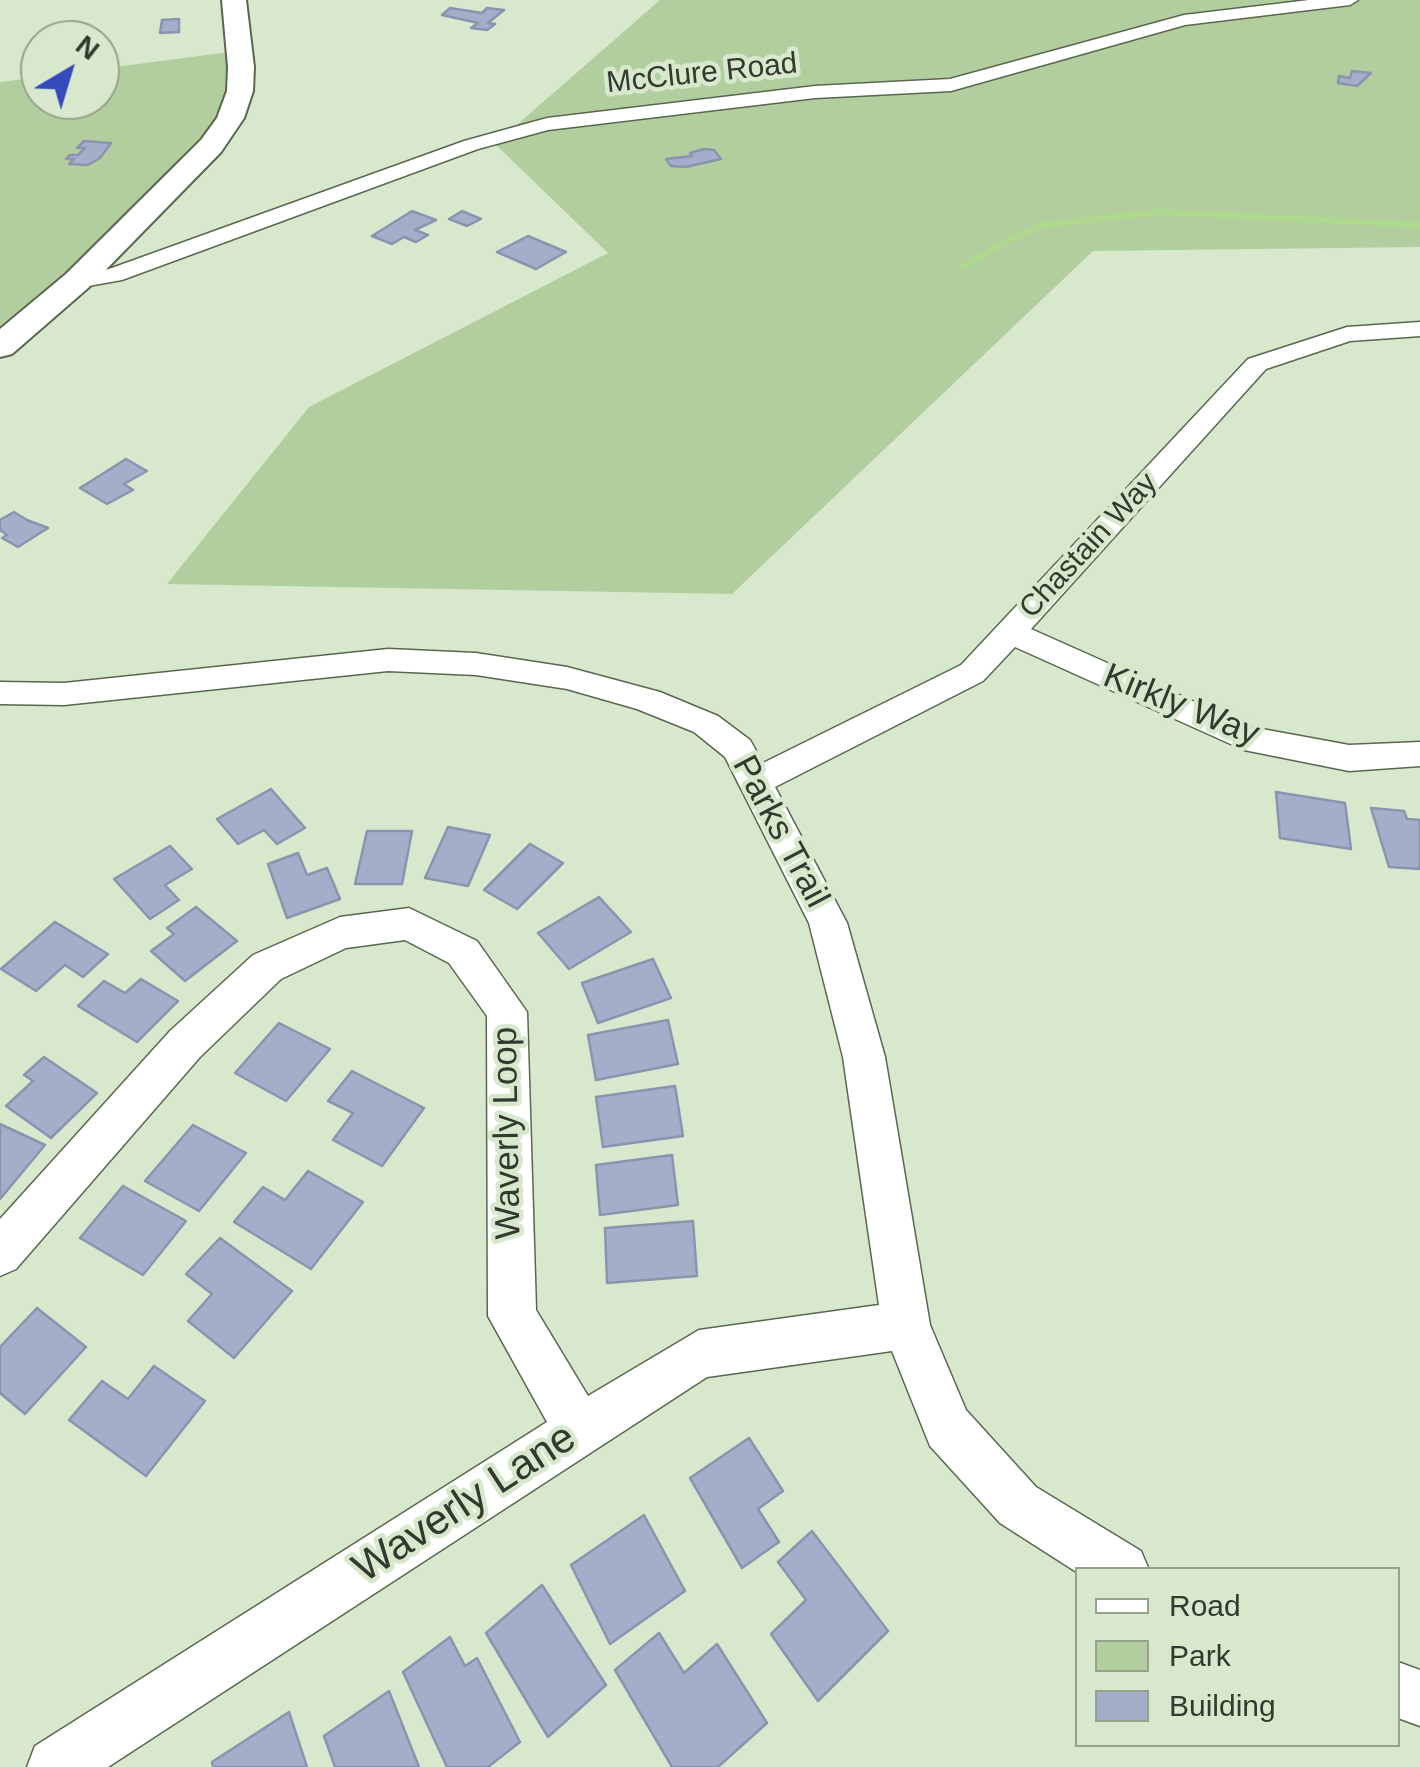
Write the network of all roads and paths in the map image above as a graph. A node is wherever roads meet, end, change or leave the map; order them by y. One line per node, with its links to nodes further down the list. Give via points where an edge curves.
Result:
1 (234, 0): 3 (main road, via 241,67 230,118 211,146)
2 (1350, 0): 3 (street, McClure Road, via 1184,20 952,85 815,92 541,126 472,144 114,275)
3 (77, 281): 5 (main road)
4 (1420, 329): 6 (street, Chastain Way, via 1347,334 1257,364)
5 (0, 347)
6 (1010, 632): 8 (street, Kirkly Way, via 1244,738 1350,758); 9 (street, Chastain Way, via 972,673)
7 (0, 693): 9 (street, Parks Trail, via 64,694 388,660 476,664 567,678 706,724 738,749)
8 (1420, 754)
9 (755, 782): 11 (street, Parks Trail, via 828,922 864,1058)
10 (0, 1253): 12 (street, Waverly Loop, via 185,1044 266,968 340,932 409,924 462,952 507,1012 512,1316)
11 (906, 1325): 12 (street, Waverly Lane, via 699,1354); 13 (street, Parks Trail, via 948,1428 1018,1504)
12 (580, 1431): 14 (street, Waverly Lane)
13 (1117, 1567)
14 (56, 1767)

